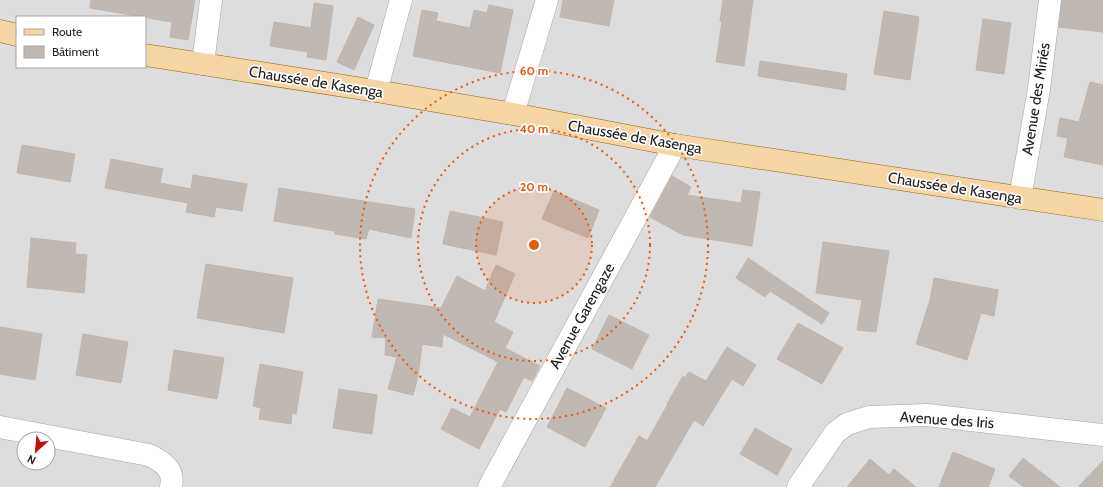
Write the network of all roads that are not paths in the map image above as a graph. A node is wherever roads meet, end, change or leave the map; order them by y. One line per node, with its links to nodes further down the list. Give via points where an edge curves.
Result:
1 (211, 0): 8 (street)
2 (401, 0): 9 (street)
3 (547, 0): 10 (street)
4 (1050, 0): 12 (street, Avenue des Miriés, via 1039,89)
5 (0, 31): 6 (main road)
6 (16, 34)
7 (146, 55): 8 (main road, Chaussée de Kasenga)
8 (203, 64): 9 (main road, Chaussée de Kasenga)
9 (376, 91): 10 (main road, Chaussée de Kasenga)
10 (513, 114): 11 (main road, Chaussée de Kasenga)
11 (675, 145): 12 (main road, Chaussée de Kasenga); 17 (street, Avenue Garengaze)
12 (1020, 198): 13 (main road, Chaussée de Kasenga)
13 (1103, 210)
14 (0, 427): 16 (street, via 149,455 160,460 170,470)
15 (1103, 435): 18 (street, Avenue des Iris, via 927,415 869,417 847,424 836,433)
16 (171, 487)
17 (489, 487)
18 (798, 487)

